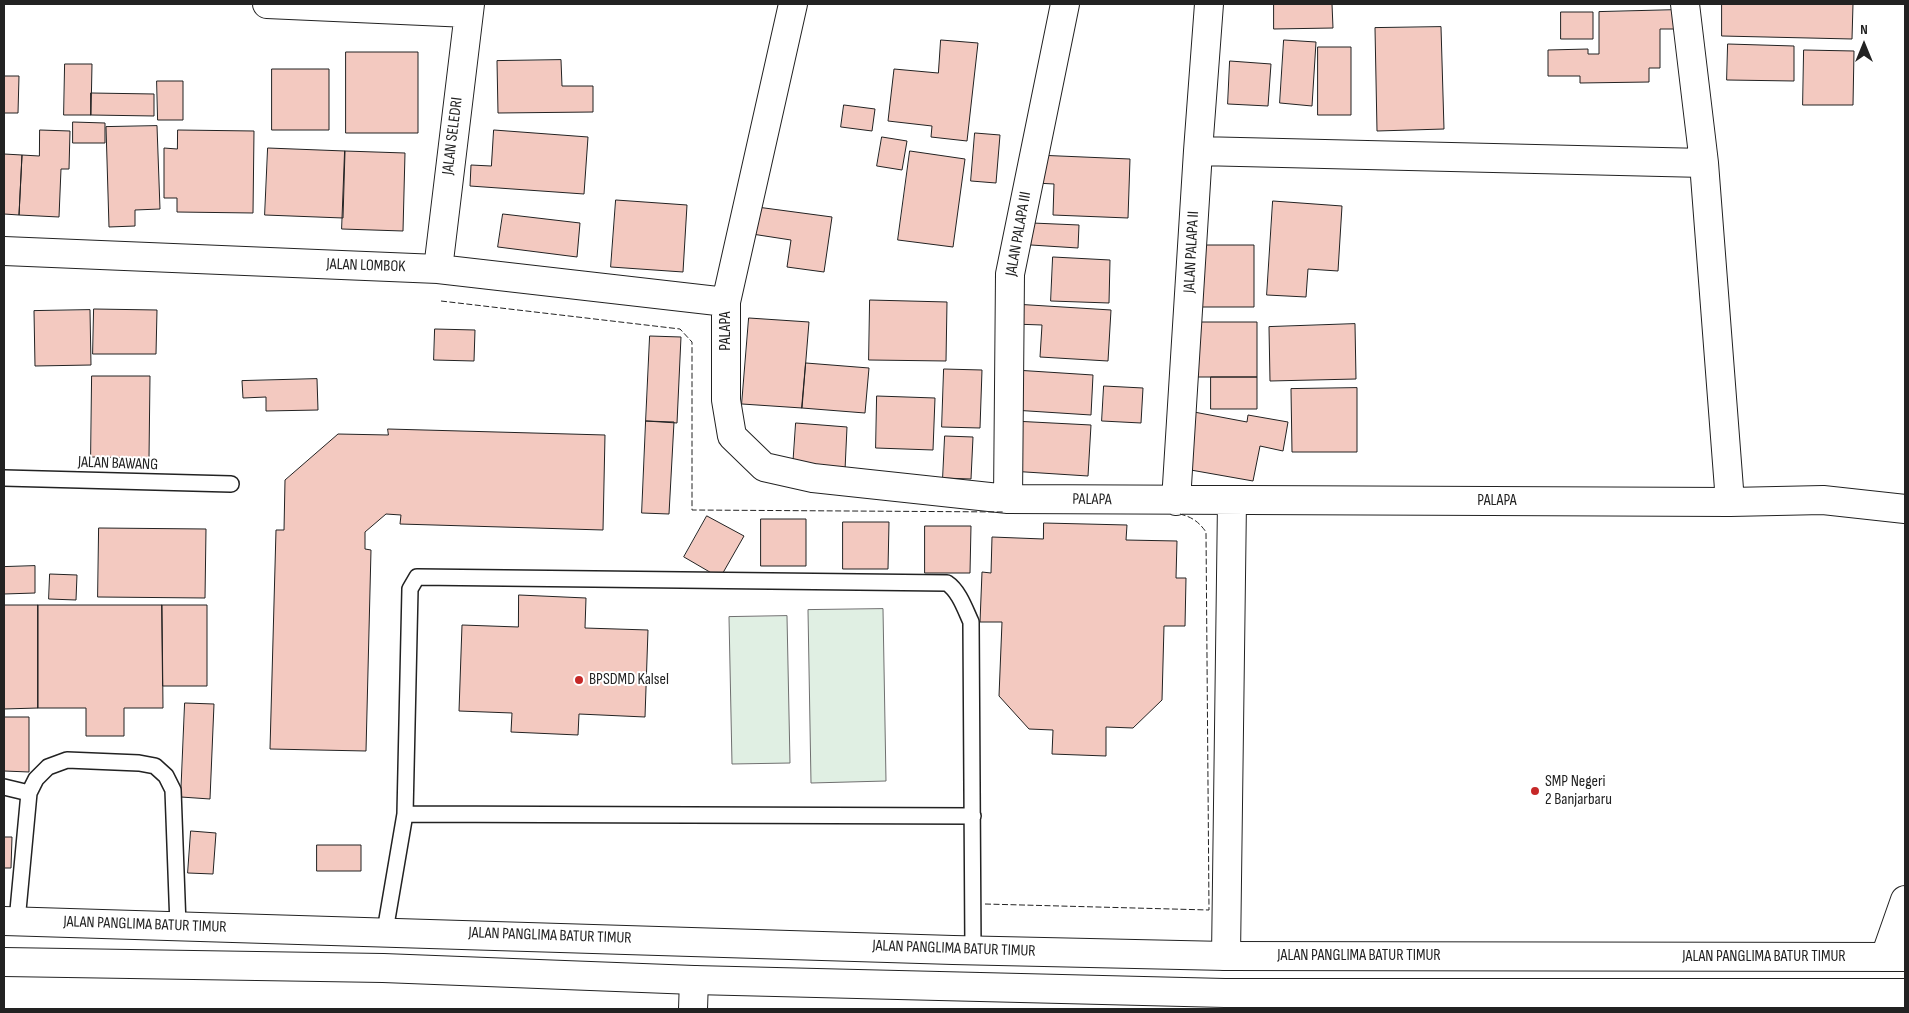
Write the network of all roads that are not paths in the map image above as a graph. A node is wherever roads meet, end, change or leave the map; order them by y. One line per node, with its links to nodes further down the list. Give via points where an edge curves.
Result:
1 (267, 4): 6 (street)
2 (793, 4): 11 (street, PALAPA)
3 (1065, 4): 14 (street, JALAN PALAPA III, via 1010,274)
4 (1209, 4): 7 (street, JALAN PALAPA II)
5 (1685, 4): 8 (street)
6 (469, 8): 10 (street, JALAN SELEDRI)
7 (1198, 151): 8 (street); 15 (street, JALAN PALAPA II)
8 (1704, 163): 17 (street)
9 (4, 251): 10 (street, JALAN LOMBOK)
10 (438, 269): 11 (street, JALAN LOMBOK)
11 (726, 302): 14 (street, PALAPA, via 726,400 732,436 764,467 813,478)
12 (4, 478): 13 (lane, JALAN BAWANG)
13 (231, 484)
14 (1008, 499): 15 (street, PALAPA)
15 (1176, 500): 16 (street, PALAPA)
16 (1232, 500): 17 (street, PALAPA); 30 (street)
17 (1730, 502): 18 (street, PALAPA, via 1823,500)
18 (1905, 509)
19 (4, 788): 20 (lane)
20 (29, 793): 24 (lane); 25 (lane, via 36,779 48,767 67,760 155,766 166,776 172,790)
21 (406, 814): 22 (lane); 22 (lane, via 410,589 421,576 947,583 961,600 971,622); 27 (lane)
22 (973, 816): 29 (lane)
23 (1905, 900): 31 (street)
24 (10, 921): 25 (street, JALAN PANGLIMA BATUR TIMUR)
25 (178, 926): 26 (street, JALAN PANGLIMA BATUR TIMUR)
26 (245, 928): 27 (street, JALAN PANGLIMA BATUR TIMUR); 33 (street, via 256,938 258,948)
27 (385, 931): 28 (street, JALAN PANGLIMA BATUR TIMUR); 34 (street, via 376,941 374,950)
28 (804, 945): 29 (street, JALAN PANGLIMA BATUR TIMUR); 36 (street, via 813,964)
29 (963, 950): 30 (street, JALAN PANGLIMA BATUR TIMUR); 37 (street, via 944,959 944,978)
30 (1226, 956): 31 (street, JALAN PANGLIMA BATUR TIMUR)
31 (1895, 957)
32 (4, 962): 33 (street)
33 (246, 966): 34 (street)
34 (383, 968): 35 (street)
35 (694, 980): 36 (street); 40 (street)
36 (804, 983): 37 (street)
37 (953, 986): 39 (street)
38 (1905, 993): 39 (street)
39 (1225, 1001)
40 (694, 1009)

